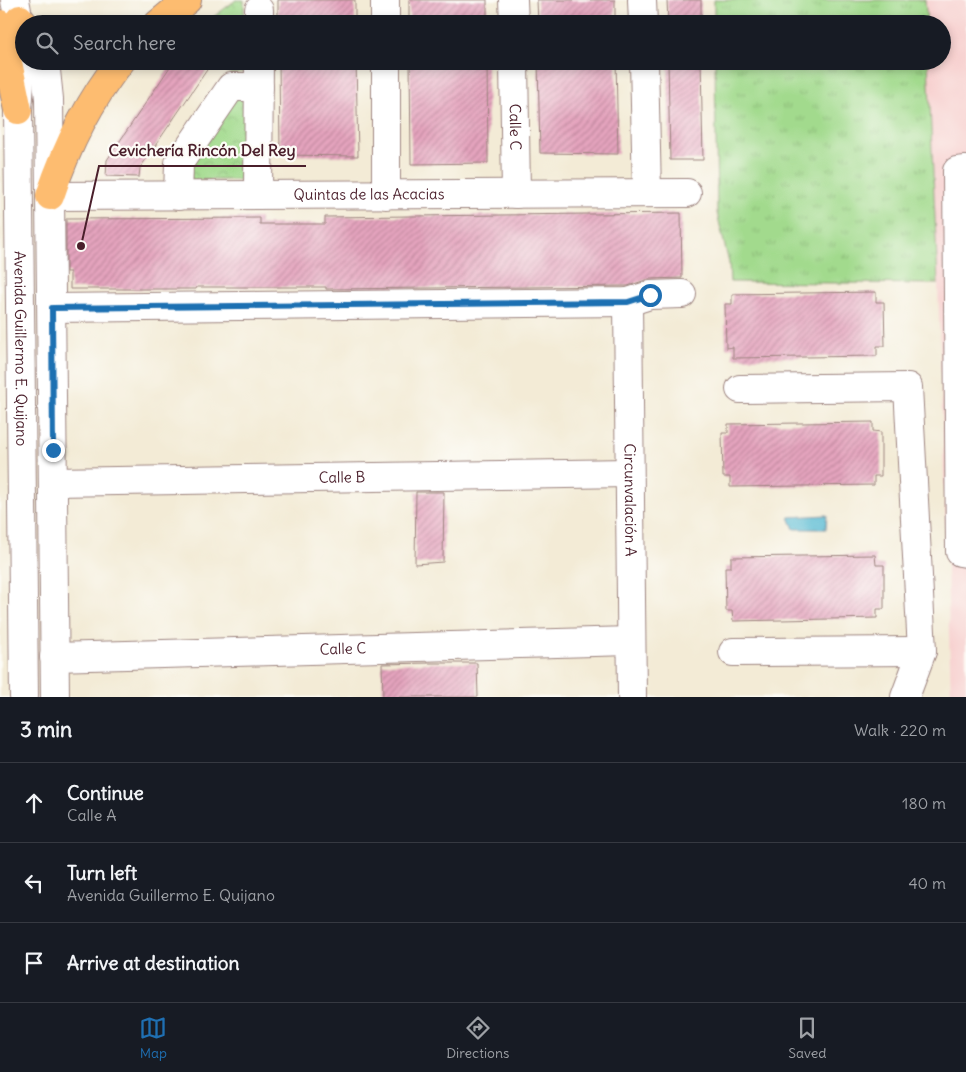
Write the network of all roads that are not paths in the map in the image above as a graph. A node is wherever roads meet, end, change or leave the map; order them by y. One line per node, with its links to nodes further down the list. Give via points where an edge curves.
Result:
1 (187, 0): 5 (main road)
2 (385, 0): 6 (street)
3 (513, 0): 7 (street)
4 (642, 0): 8 (street)
5 (169, 15)
6 (385, 15)
7 (514, 15)
8 (643, 15)
9 (15, 62): 16 (main road)
10 (46, 70): 17 (street, Avenida Guillermo E. Quijano)
11 (115, 70): 24 (main road, via 87,111 58,171)
12 (386, 70): 21 (street)
13 (514, 70): 22 (street, Calle C)
14 (644, 70): 19 (street)
15 (259, 74): 23 (street); 25 (street, via 231,87 179,163)
16 (9, 110): 17 (street, via 37,122); 29 (street, Avenida Guillermo E. Quijano)
17 (49, 157): 24 (street, Avenida Guillermo E. Quijano)
18 (966, 170): 36 (street, via 957,171 960,552)
19 (647, 193): 20 (street, Quintas de las Acacias); 22 (street, Quintas de las Acacias)
20 (687, 193)
21 (386, 194): 22 (street, Quintas de las Acacias); 23 (street, Quintas de las Acacias)
22 (516, 194)
23 (258, 195): 25 (street, Quintas de las Acacias)
24 (50, 196): 25 (street, Quintas de las Acacias); 28 (street, Avenida Guillermo E. Quijano)
25 (178, 196)
26 (682, 294): 27 (street, via 650,295)
27 (628, 302): 28 (street); 33 (street, Circunvalación A)
28 (52, 308): 32 (street, Avenida Guillermo E. Quijano)
29 (10, 313): 31 (street, Avenida Guillermo E. Quijano)
30 (740, 389): 38 (street, via 908,387)
31 (22, 450): 32 (street); 35 (street, Avenida Guillermo E. Quijano)
32 (53, 450): 34 (street, Avenida Guillermo E. Quijano)
33 (629, 473): 34 (street, Calle B); 37 (street, Circunvalación A)
34 (53, 482): 41 (street, Avenida Guillermo E. Quijano)
35 (11, 483): 40 (street, Avenida Guillermo E. Quijano)
36 (966, 553)
37 (631, 641): 41 (street, Calle C); 44 (street, Circunvalación A)
38 (922, 651): 39 (street); 45 (street)
39 (733, 652)
40 (12, 656): 42 (street, Avenida Guillermo E. Quijano)
41 (54, 657): 43 (street, Avenida Guillermo E. Quijano)
42 (24, 697)
43 (55, 697)
44 (632, 697)
45 (905, 697)

